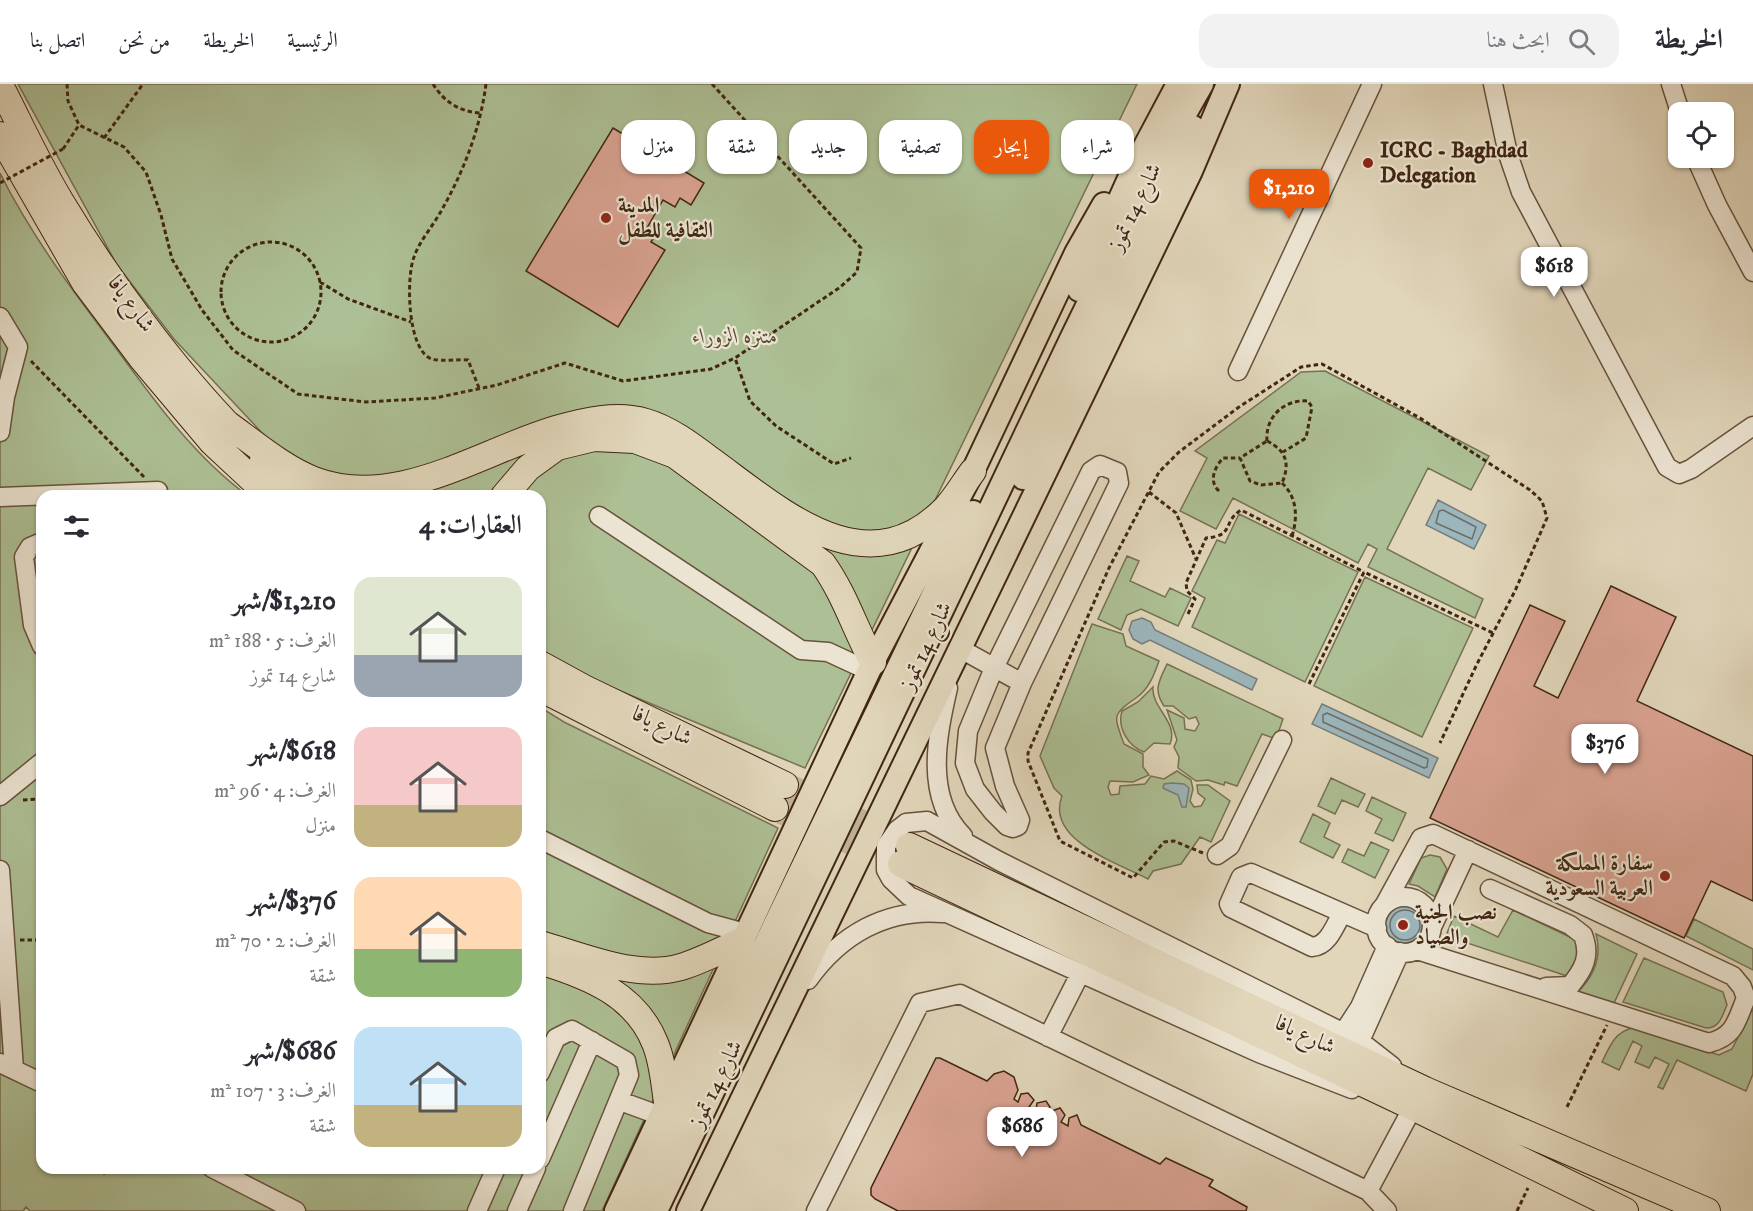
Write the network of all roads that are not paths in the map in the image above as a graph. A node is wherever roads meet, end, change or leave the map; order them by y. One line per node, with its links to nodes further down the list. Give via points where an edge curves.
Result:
1 (1178, 84): 11 (main road, شارع 14 تموز)
2 (1202, 84): 82 (main road, شارع 14 تموز, via 1157,163 1072,337)
3 (1215, 84): 83 (main road)
4 (1228, 84): 29 (main road, شارع 14 تموز, via 1191,171)
5 (1372, 84): 15 (street)
6 (1493, 84): 16 (street, via 1508,154 1521,192 1668,467 1679,474 1691,469)
7 (1671, 84): 9 (street)
8 (0, 85): 18 (highway, شارع يافا, via 61,202)
9 (1677, 102)
10 (0, 135): 18 (highway, شارع يافا, via 85,283 143,360)
11 (1136, 163): 19 (main road, via 1086,233); 81 (main road, شارع 14 تموز, via 1055,341)
12 (1700, 168): 13 (street)
13 (1753, 272)
14 (0, 317): 17 (street, via 18,347)
15 (1238, 371)
16 (1753, 426)
17 (0, 432)
18 (219, 433): 19 (highway, via 313,479 350,490 385,488 419,480 533,436 598,419 645,422 683,440 799,524 832,538 867,544 893,540 922,527 946,507); 20 (highway); 21 (highway, شارع يافا); 22 (highway, شارع يافا)
19 (973, 471): 31 (main road)
20 (241, 490)
21 (265, 490)
22 (290, 490)
23 (509, 490): 31 (highway, via 528,468 557,447 594,438 635,440 675,455 823,564 851,611)
24 (36, 496): 25 (street)
25 (0, 497)
26 (598, 516): 31 (street, via 801,650 828,652)
27 (36, 544): 28 (street, via 24,557)
28 (36, 632)
29 (957, 651): 32 (street); 43 (street, via 937,739 937,773 952,823); 60 (main road, شارع 14 تموز)
30 (546, 658): 36 (highway)
31 (871, 667): 54 (main road)
32 (994, 668): 34 (street); 34 (street, via 968,731 965,763 975,789 993,812 1013,828 1020,820 1005,786 995,748); 34 (street, via 1091,471 1100,465 1117,472 1119,483)
33 (546, 669): 36 (highway, شارع يافا)
34 (1022, 683)
35 (546, 690): 36 (highway, شارع يافا)
36 (580, 698): 37 (highway); 41 (highway, شارع يافا)
37 (546, 703)
38 (1282, 740): 47 (street, via 1230,846 1221,853 1234,861)
39 (36, 767): 40 (street)
40 (0, 796)
41 (780, 796)
42 (546, 842): 54 (street)
43 (981, 850): 51 (street, via 927,821 906,824 890,838 884,859 891,879 909,896); 61 (street)
44 (1468, 850): 49 (street, via 1433,834 1421,838); 52 (street); 59 (street, via 1733,976 1746,998 1731,1033 1709,1043)
45 (905, 855): 68 (highway, شارع يافا)
46 (0, 870): 66 (street)
47 (1241, 877): 50 (street, via 1251,873); 50 (street, via 1230,898 1231,908 1312,946 1325,942)
48 (1490, 889): 59 (street, via 1570,925 1583,935 1588,947 1588,958 1570,986 1554,989)
49 (1385, 904): 52 (street, via 1412,898 1427,909); 53 (street)
50 (1342, 913): 53 (street)
51 (951, 914): 58 (street); 60 (street, via 889,918 864,928 822,960)
52 (1432, 927): 56 (street, via 1430,936)
53 (1377, 928): 56 (street)
54 (743, 937): 55 (highway, via 681,967 652,971); 70 (main road)
55 (546, 946)
56 (1401, 950): 59 (street); 61 (street); 64 (street)
57 (546, 963): 70 (highway, via 599,982 626,1000 645,1022 656,1045)
58 (1081, 972): 62 (street); 68 (street, via 1296,1069)
59 (1517, 982)
60 (783, 1016): 84 (main road, شارع 14 تموز)
61 (1343, 1033): 64 (street)
62 (1048, 1036): 75 (street); 85 (street, via 960,994 920,1003)
63 (592, 1041): 65 (street, via 572,1030 564,1032 556,1038); 69 (street, via 626,1061 629,1075); 71 (street)
64 (1360, 1041): 68 (street)
65 (546, 1060)
66 (7, 1066): 67 (street)
67 (36, 1080)
68 (1419, 1099): 75 (street); 87 (highway, شارع يافا); 88 (highway, شارع يافا)
69 (620, 1101): 70 (street); 79 (street)
70 (664, 1109): 80 (main road)
71 (546, 1145)
72 (224, 1174): 76 (street)
73 (493, 1174): 77 (street)
74 (533, 1174): 78 (street)
75 (1368, 1191): 86 (street)
76 (296, 1211)
77 (477, 1211)
78 (517, 1211)
79 (573, 1211)
80 (616, 1211)
81 (637, 1211)
82 (656, 1211)
83 (669, 1211)
84 (688, 1211)
85 (816, 1211)
86 (1387, 1211)
87 (1625, 1211)
88 (1707, 1211)

